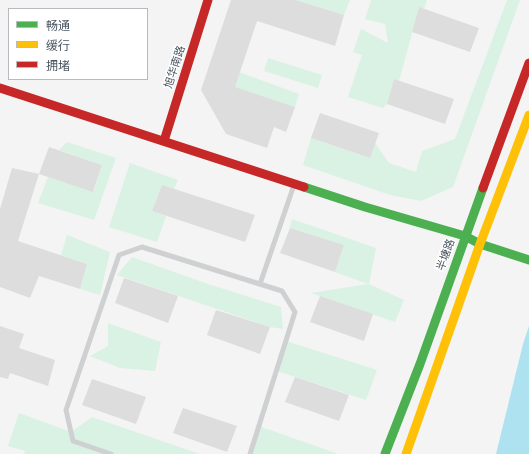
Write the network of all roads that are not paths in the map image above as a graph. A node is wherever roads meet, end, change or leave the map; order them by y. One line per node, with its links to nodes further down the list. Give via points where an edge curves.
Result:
1 (208, 0): 6 (main road, 旭华南路)
2 (529, 63): 8 (main road, 半塘路)
3 (2, 89): 4 (main road); 6 (main road)
4 (0, 100)
5 (529, 115): 9 (main road)
6 (164, 141): 7 (main road)
7 (294, 184): 8 (main road); 11 (lane)
8 (466, 236): 9 (main road); 14 (main road, 半塘路)
9 (480, 244): 10 (main road); 15 (main road)
10 (529, 260)
11 (260, 284): 12 (lane, via 142,247 119,255 66,410 72,441); 13 (lane, via 282,291 295,312)
12 (111, 454)
13 (250, 454)
14 (385, 454)
15 (406, 454)

